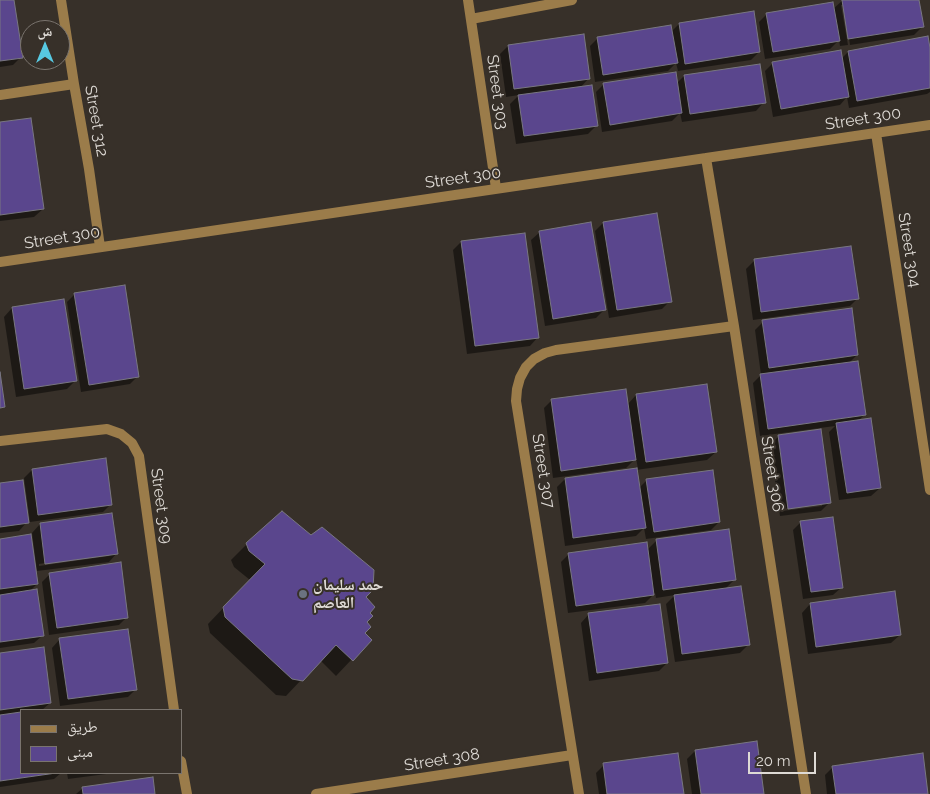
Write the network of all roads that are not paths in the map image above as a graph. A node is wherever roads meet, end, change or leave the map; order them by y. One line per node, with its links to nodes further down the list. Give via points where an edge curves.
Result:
1 (62, 0): 5 (street, Street 312)
2 (468, 0): 4 (street, Street 303)
3 (572, 0): 4 (street)
4 (471, 19): 10 (street, Street 303)
5 (74, 84): 6 (street); 11 (street, Street 312)
6 (0, 95)
7 (930, 125): 8 (street, Street 300)
8 (876, 133): 9 (street, Street 300); 15 (street, Street 304)
9 (706, 158): 10 (street, Street 300); 13 (street, Street 306)
10 (496, 188): 11 (street, Street 300)
11 (100, 247): 12 (street, Street 300)
12 (0, 262)
13 (734, 326): 17 (street, Street 307, via 556,350 534,359 520,378 516,401); 22 (street, Street 306)
14 (0, 441): 16 (street, Street 309, via 107,429 132,443 139,456)
15 (930, 490)
16 (174, 709)
17 (572, 754): 20 (street, Street 308); 21 (street, Street 307)
18 (182, 766): 19 (street)
19 (187, 794)
20 (316, 794)
21 (579, 794)
22 (806, 794)

